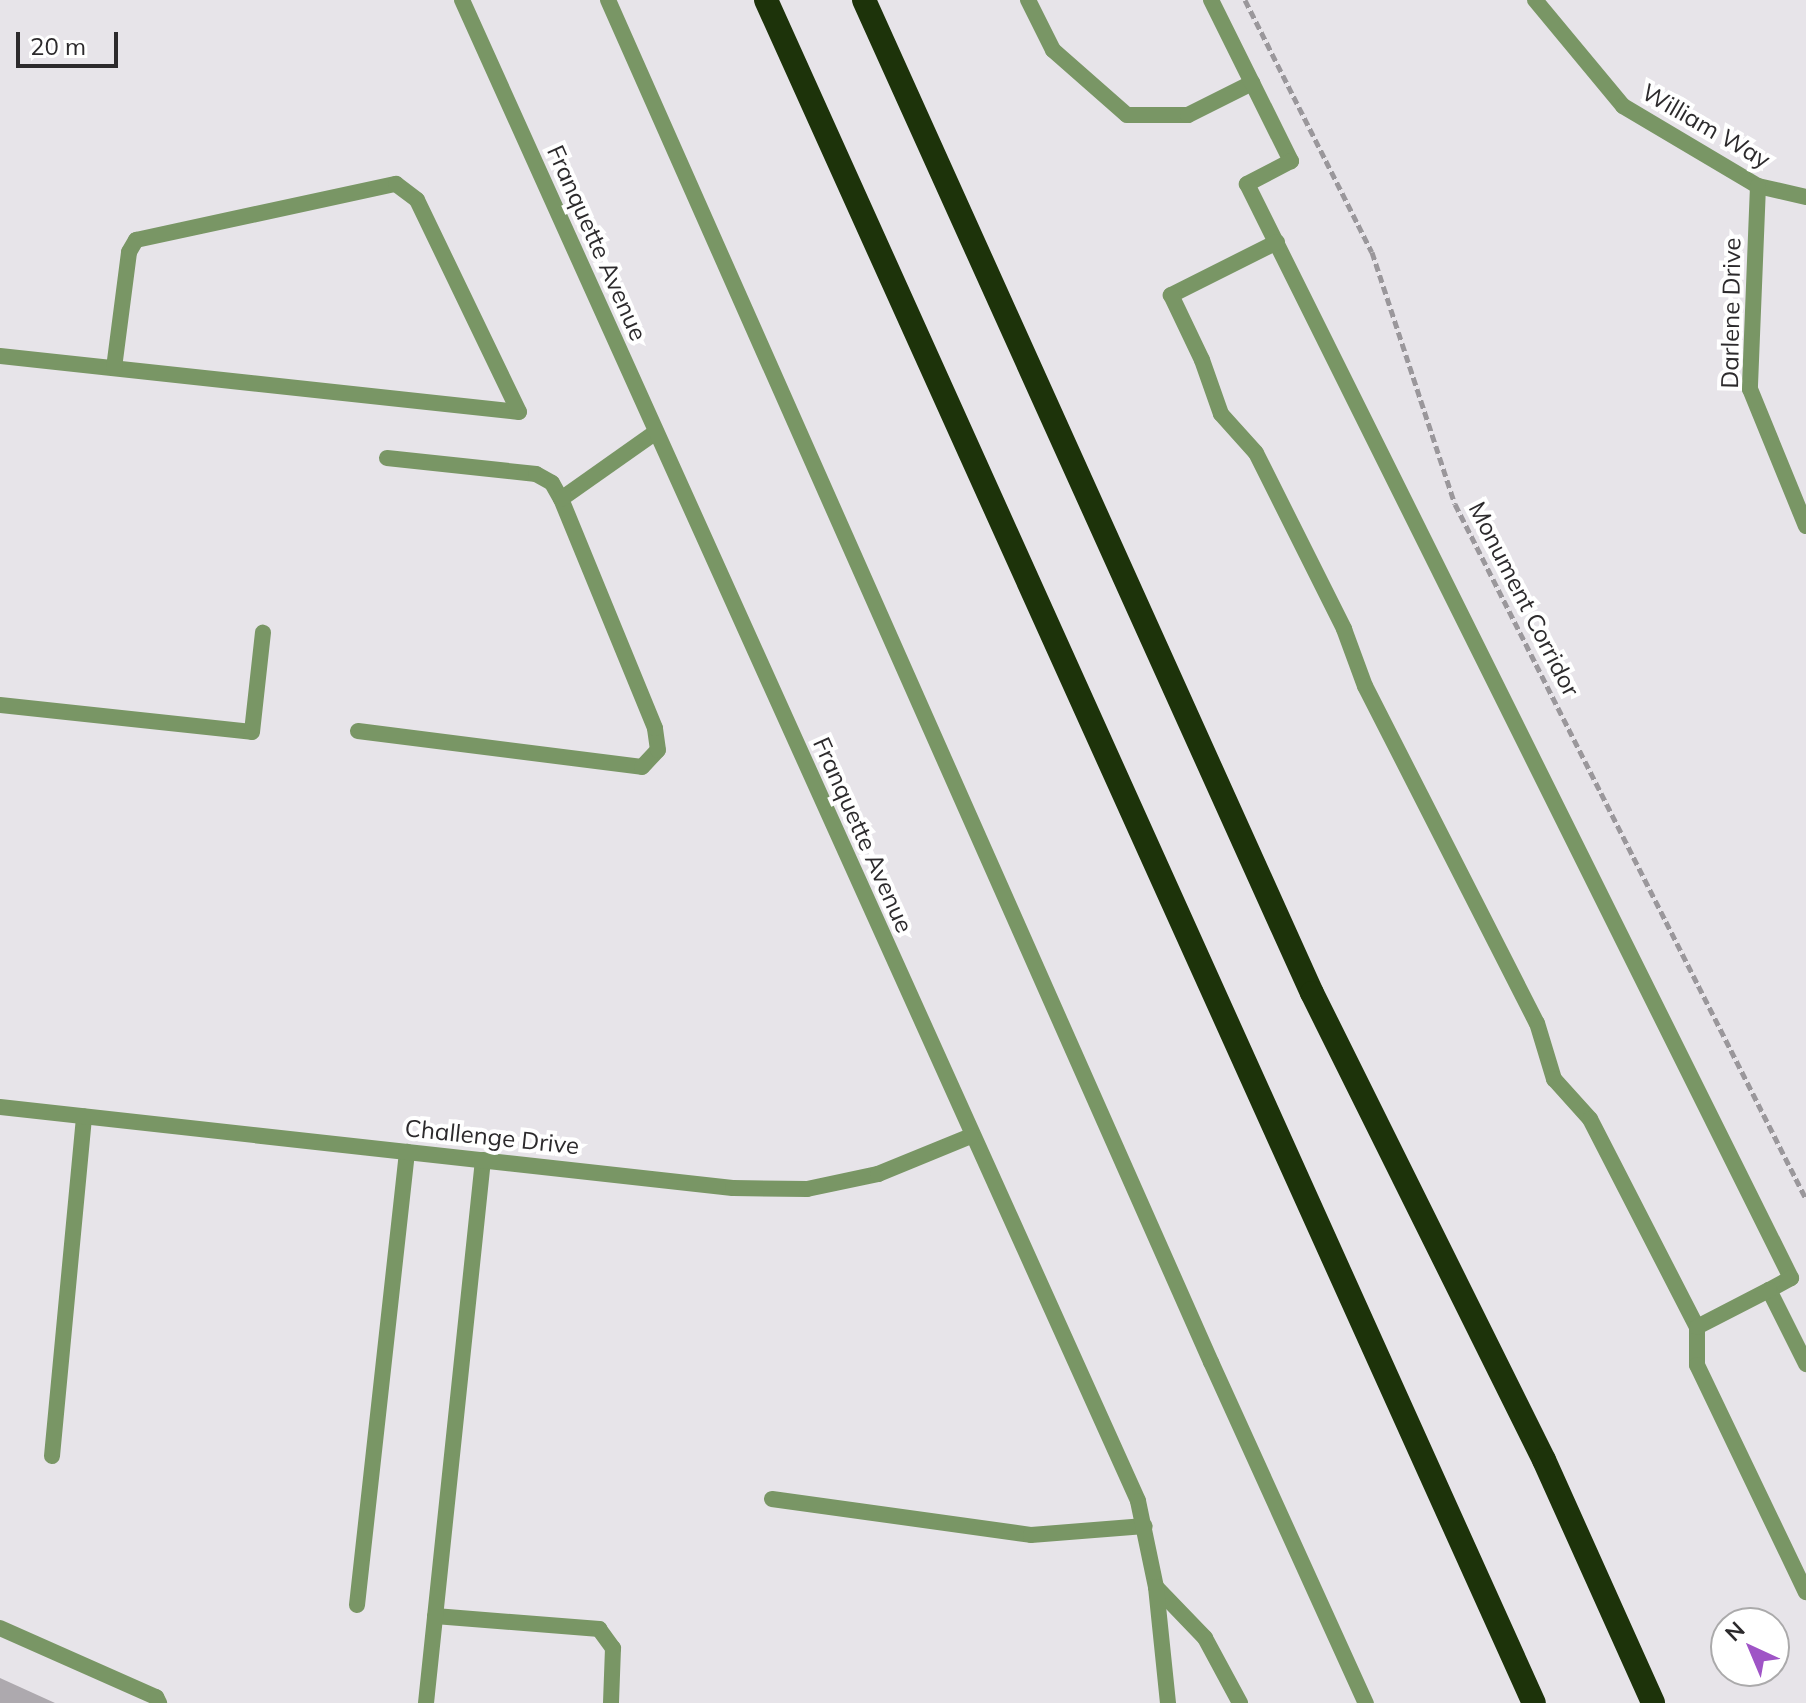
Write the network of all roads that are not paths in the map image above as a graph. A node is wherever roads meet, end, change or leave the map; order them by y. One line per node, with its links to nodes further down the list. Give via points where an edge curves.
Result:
1 (462, 0): 14 (street, Franquette Avenue)
2 (608, 0): 42 (street)
3 (766, 0): 43 (highway)
4 (864, 0): 44 (highway, via 1312,993 1544,1460)
5 (1028, 0): 8 (street, via 1053,50 1127,115 1188,115)
6 (1211, 0): 8 (street)
7 (1535, 0): 9 (street, William Way, via 1623,106)
8 (1252, 83): 11 (street, via 1291,161 1247,184)
9 (1758, 186): 10 (street, William Way); 17 (street, Darlene Drive, via 1750,389)
10 (1806, 197)
11 (1277, 242): 26 (street, via 1791,1278); 27 (street, via 1171,295 1221,414 1256,453 1344,629 1365,686 1537,1023 1554,1079 1590,1119)
12 (0, 356): 13 (street)
13 (114, 368): 13 (street, via 129,252 136,240 396,184 417,200 519,412)
14 (656, 432): 16 (street); 23 (street, Franquette Avenue)
15 (387, 458): 16 (street, via 536,474 552,483)
16 (561, 499): 20 (street, via 655,728 658,750 642,767)
17 (1806, 526)
18 (263, 633): 19 (street, via 252,732)
19 (0, 705)
20 (358, 731)
21 (0, 1107): 22 (street, Challenge Drive)
22 (84, 1117): 24 (street, Challenge Drive); 29 (street)
23 (971, 1136): 25 (street, Challenge Drive, via 878,1174 807,1189 733,1188); 31 (street, Franquette Avenue)
24 (407, 1152): 25 (street, Challenge Drive); 34 (street)
25 (483, 1160): 35 (street)
26 (1769, 1290): 27 (street); 28 (street)
27 (1697, 1327): 33 (street, via 1697,1365)
28 (1806, 1364)
29 (52, 1456)
30 (772, 1499): 31 (street, via 1031,1535)
31 (1145, 1526): 32 (street, Franquette Avenue)
32 (1156, 1587): 40 (street, Franquette Avenue); 41 (street, via 1205,1638)
33 (1806, 1592)
34 (357, 1605)
35 (435, 1616): 38 (street); 39 (street, via 599,1629 613,1648)
36 (0, 1628): 37 (street, via 156,1697)
37 (159, 1703)
38 (426, 1703)
39 (611, 1703)
40 (1168, 1703)
41 (1240, 1703)
42 (1366, 1703)
43 (1534, 1703)
44 (1653, 1703)

